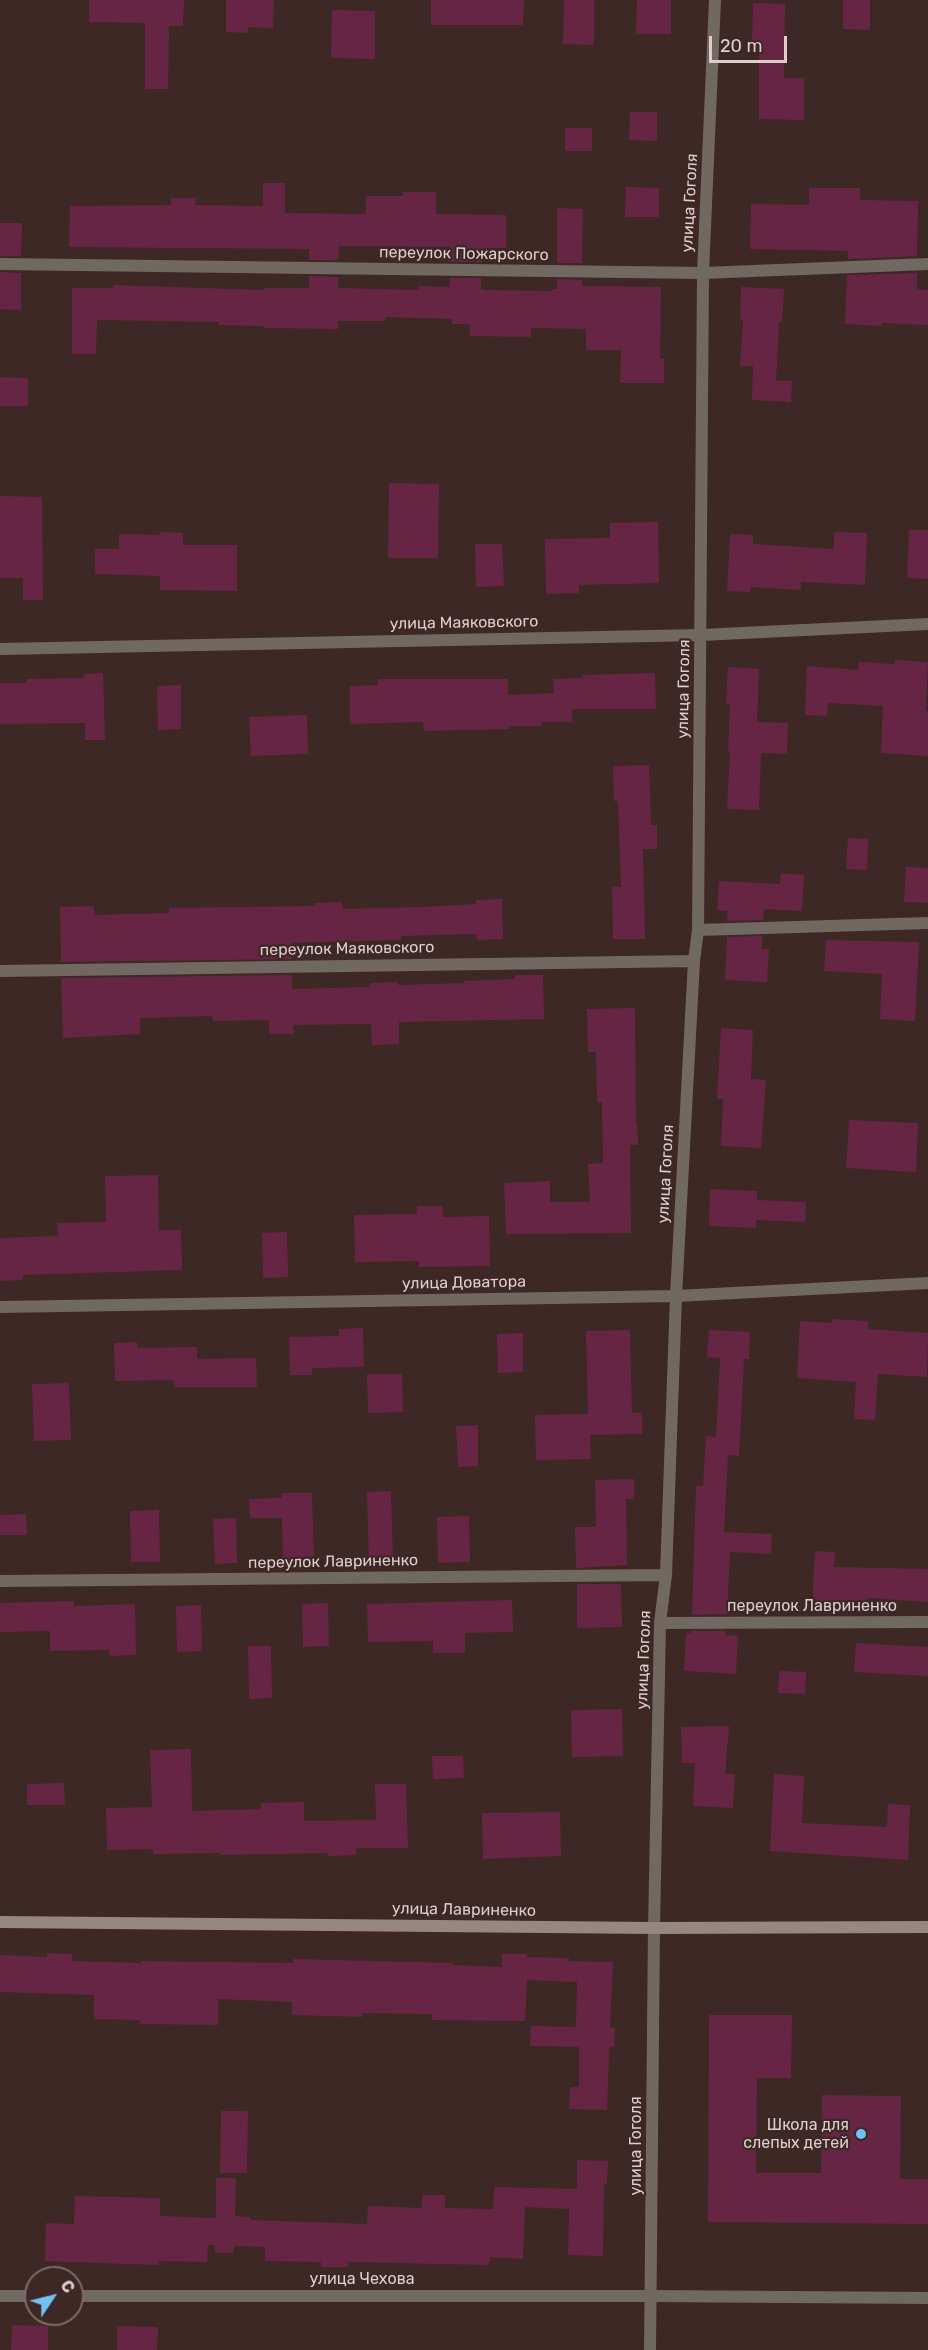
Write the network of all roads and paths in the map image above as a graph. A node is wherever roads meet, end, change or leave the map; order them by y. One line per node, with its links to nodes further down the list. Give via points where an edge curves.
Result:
1 (715, 0): 4 (street, улица Гоголя)
2 (0, 264): 4 (street, переулок Пожарского)
3 (928, 264): 4 (street, переулок Пожарского)
4 (703, 273): 6 (street, улица Гоголя)
5 (928, 624): 6 (street, улица Маяковского)
6 (701, 635): 7 (street, улица Маяковского); 9 (street, улица Гоголя)
7 (0, 649)
8 (928, 923): 9 (street)
9 (698, 930): 10 (street, улица Гоголя)
10 (694, 960): 11 (street, переулок Маяковского); 13 (street, улица Гоголя)
11 (0, 971)
12 (928, 1283): 13 (street, улица Доватора)
13 (676, 1296): 14 (street, улица Доватора); 15 (street, улица Гоголя)
14 (0, 1307)
15 (666, 1575): 16 (street, переулок Лавриненко); 18 (street, улица Гоголя)
16 (0, 1581)
17 (928, 1622): 18 (street, переулок Лавриненко)
18 (660, 1623): 21 (street, улица Гоголя)
19 (0, 1922): 21 (main road, улица Лавриненко)
20 (928, 1927): 21 (main road, улица Лавриненко)
21 (654, 1928): 25 (street, улица Гоголя)
22 (0, 2296): 23 (street)
23 (24, 2296)
24 (84, 2296): 25 (street, улица Чехова)
25 (651, 2296): 26 (street, улица Чехова); 27 (street, улица Гоголя)
26 (928, 2298)
27 (650, 2350)

